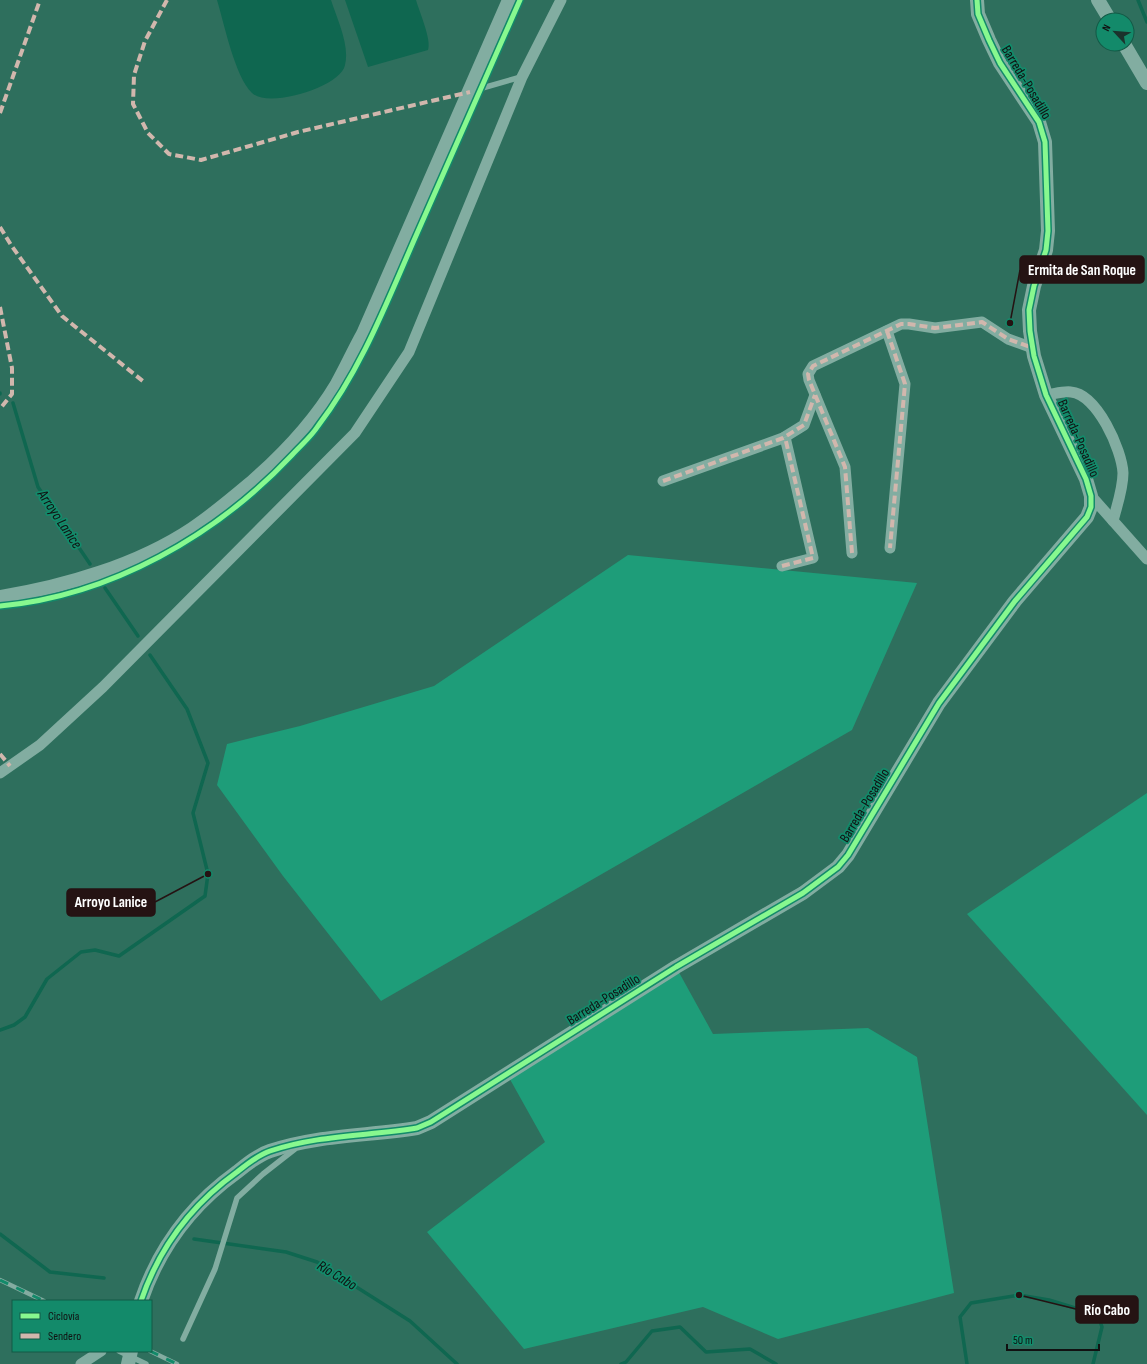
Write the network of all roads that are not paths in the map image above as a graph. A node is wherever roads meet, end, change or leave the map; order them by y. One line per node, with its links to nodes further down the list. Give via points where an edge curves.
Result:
1 (509, 0): 10 (street)
2 (561, 0): 8 (street)
3 (977, 0): 12 (street, Barreda-Posadillo, via 978,14 988,40 1039,122 1045,142 1048,231 1046,250 1029,310)
4 (1098, 0): 5 (street)
5 (1105, 12)
6 (1131, 52): 7 (street)
7 (1142, 65): 9 (street)
8 (522, 77): 10 (lane); 24 (street, via 409,352 355,433 103,687 40,745)
9 (1147, 83)
10 (470, 92): 23 (street, via 363,334 336,385 301,433 270,466 235,497 191,529 141,556 107,570 58,586)
11 (887, 331): 12 (street, via 901,324 935,328 982,322 1008,339); 13 (street, via 813,366 808,374); 19 (street, via 905,384)
12 (1033, 348): 14 (street, Barreda-Posadillo)
13 (815, 395): 15 (street, via 804,425); 20 (street, via 845,466)
14 (1046, 395): 17 (street, Barreda-Posadillo, via 1086,479); 18 (street, via 1072,392 1084,398 1095,408 1114,438 1122,460 1122,473 1121,491)
15 (785, 437): 16 (street); 22 (street, via 812,558)
16 (663, 481)
17 (1091, 496): 18 (street); 25 (street, Barreda-Posadillo, via 1088,517 1015,601 939,703 856,844 838,867 803,893 676,967 431,1122 416,1128)
18 (1113, 521): 21 (street)
19 (890, 548)
20 (852, 553)
21 (1147, 559)
22 (782, 566)
23 (0, 597)
24 (0, 773)
25 (303, 1142): 26 (street, Barreda-Posadillo, via 269,1152 252,1161 201,1201 162,1253); 27 (lane, via 237,1198 215,1269)
26 (142, 1300)
27 (183, 1339)
28 (99, 1352): 31 (street)
29 (122, 1352): 33 (lane)
30 (131, 1352): 32 (street)
31 (81, 1364)
32 (128, 1364)
33 (146, 1364)

